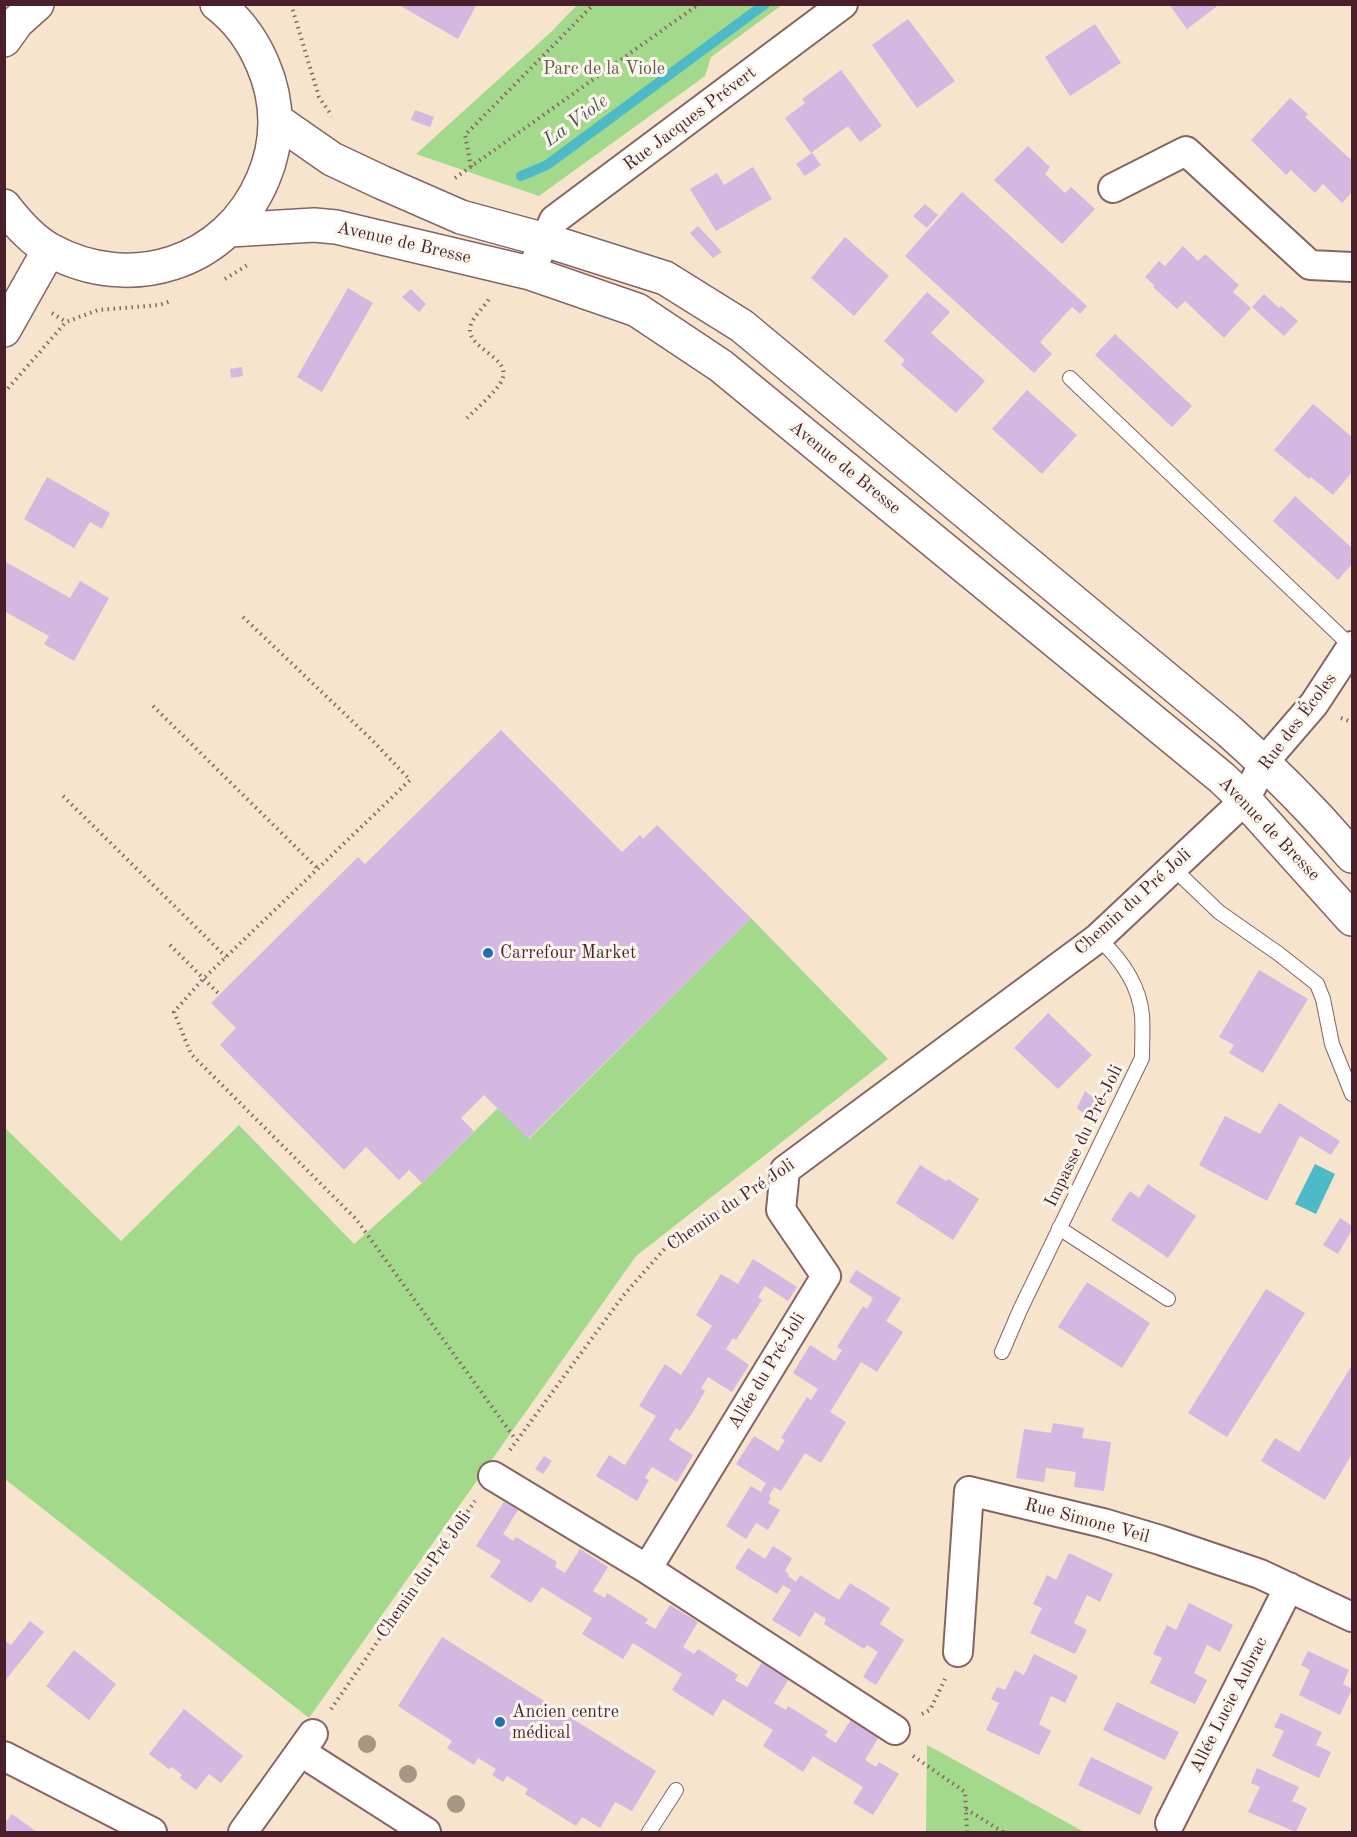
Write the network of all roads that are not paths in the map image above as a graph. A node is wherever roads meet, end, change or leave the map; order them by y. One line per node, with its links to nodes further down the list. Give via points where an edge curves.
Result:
1 (217, 4): 3 (main road, via 255,45 271,82)
2 (843, 4): 7 (street, Rue Jacques Prévert, via 554,220)
3 (276, 120): 6 (main road, via 271,161 255,198); 7 (main road, Avenue de Bresse, via 332,159 381,182 461,217)
4 (1113, 188): 9 (street, via 1185,151 1310,265)
5 (4, 206): 8 (main road, via 21,227)
6 (230, 230): 8 (main road, via 200,252 166,266 126,271 86,266); 10 (main road, Avenue de Bresse, via 336,227)
7 (545, 240): 10 (street, Rue Jacques Prévert); 14 (main road, Avenue de Bresse, via 665,278 742,326)
8 (49, 250): 11 (main road)
9 (1353, 267)
10 (530, 273): 15 (main road, Avenue de Bresse, via 637,310 721,366)
11 (4, 330)
12 (1070, 378): 13 (lane)
13 (1352, 647): 14 (street, Rue des Écoles, via 1314,704)
14 (1264, 762): 15 (street, Rue des Écoles); 16 (main road, Avenue de Bresse)
15 (1245, 800): 17 (street, Chemin du Pré Joli); 18 (main road, Avenue de Bresse)
16 (1353, 856)
17 (1173, 868): 19 (street, Chemin du Pré Joli); 20 (lane, via 1219,912 1317,984 1332,1044)
18 (1353, 919)
19 (1098, 938): 21 (street, Chemin du Pré Joli); 22 (lane, Impasse du Pré-Joli, via 1118,957 1135,986 1142,1014 1142,1058)
20 (1353, 1094)
21 (785, 1170): 26 (street, Allée du Pré-Joli, via 780,1209 826,1276)
22 (1059, 1228): 23 (lane); 24 (lane, Impasse du Pré-Joli)
23 (1168, 1299)
24 (1002, 1352)
25 (493, 1476): 26 (street)
26 (647, 1569): 30 (street)
27 (1289, 1587): 28 (street, Rue Simone Veil); 29 (street, Rue Simone Veil, via 1103,1522 969,1491); 33 (street, Allée Lucie Aubrac)
28 (1353, 1617)
29 (958, 1652)
30 (895, 1730)
31 (4, 1756): 34 (street)
32 (676, 1790): 37 (lane)
33 (1170, 1824)
34 (152, 1833)
35 (243, 1833): 36 (street, via 307,1743)
36 (426, 1833)
37 (649, 1833)

